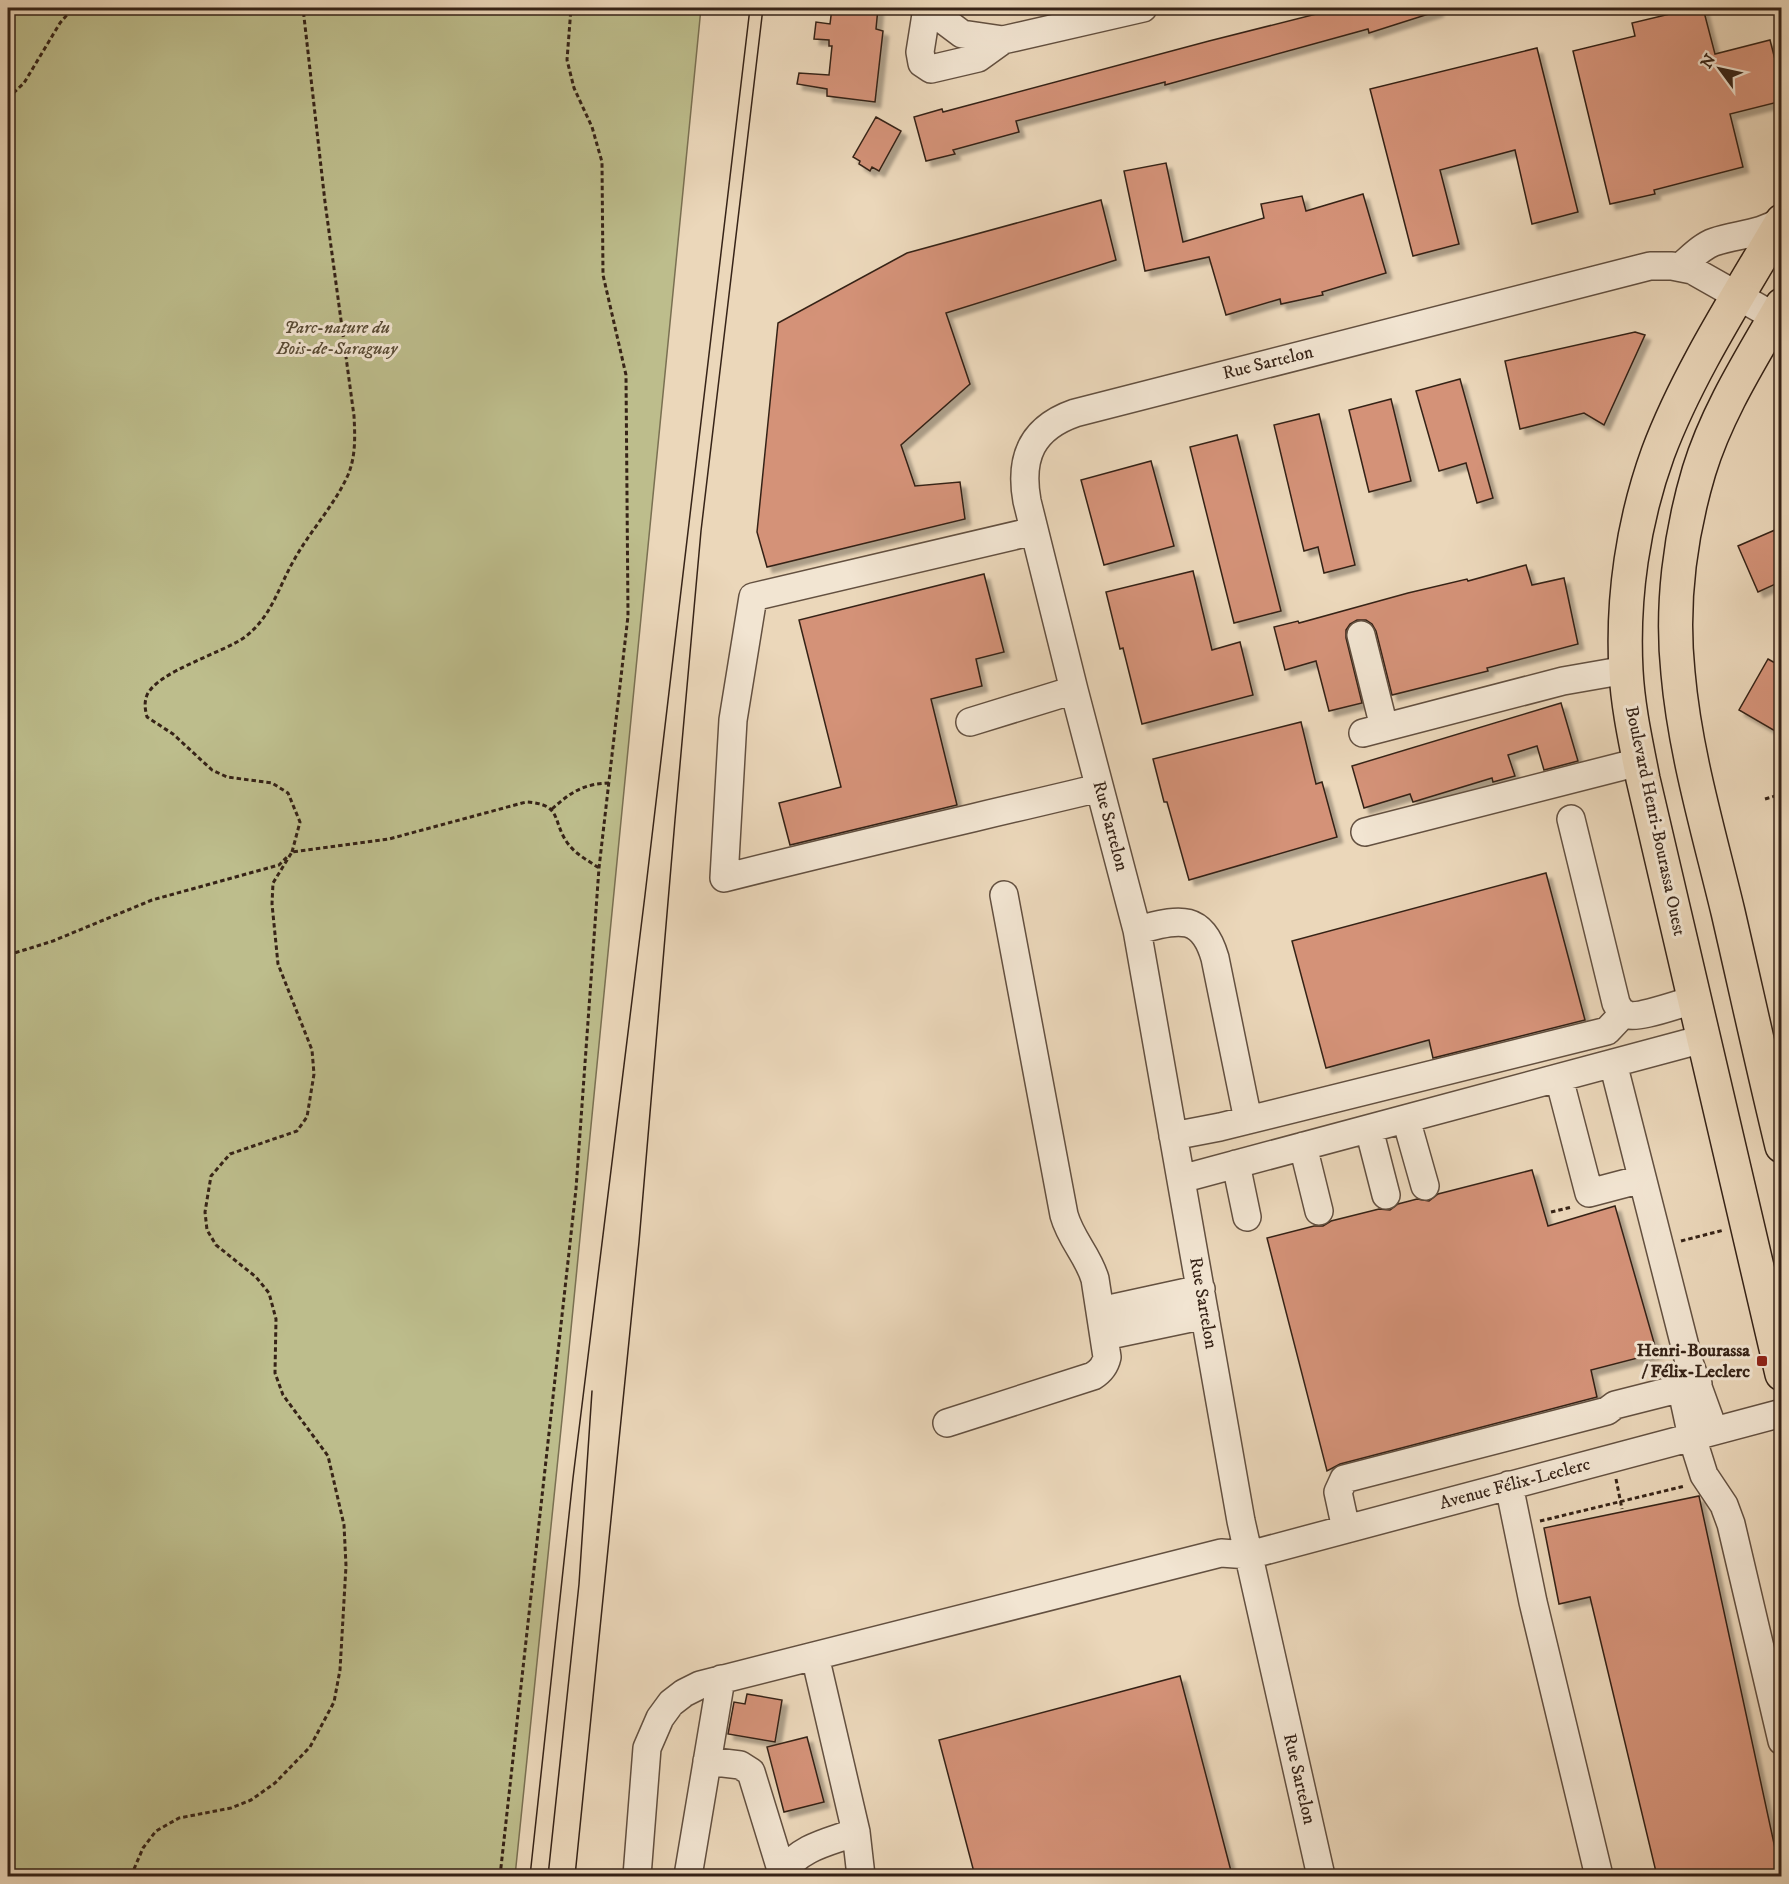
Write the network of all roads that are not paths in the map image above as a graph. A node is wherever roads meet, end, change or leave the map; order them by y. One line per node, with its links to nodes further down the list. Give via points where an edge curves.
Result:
1 (927, 8): 4 (street, via 920,52 922,63 931,69 978,58)
2 (935, 8): 4 (street, via 942,19 962,34)
3 (1143, 8): 4 (street)
4 (1003, 40)
5 (1782, 220): 6 (street, via 1755,233 1712,243); 7 (main road, Boulevard Henri-Bourassa Ouest)
6 (1680, 267): 7 (street, Rue Sartelon); 9 (street, Rue Sartelon, via 1636,269 1062,418 1039,435 1027,458 1024,478)
7 (1737, 296): 8 (street, Rue Sartelon); 11 (main road, Boulevard Henri-Bourassa Ouest, via 1686,388 1649,481 1629,578)
8 (1778, 311): 30 (main road, via 1732,392 1700,470 1683,543 1676,629 1677,672 1690,753)
9 (1034, 531): 12 (street, Rue Sartelon); 15 (street, via 753,597 733,720 724,878)
10 (1361, 635): 11 (street, via 1373,730 1563,681)
11 (1626, 670): 14 (main road, Boulevard Henri-Bourassa Ouest)
12 (1074, 690): 13 (street); 15 (street, Rue Sartelon)
13 (970, 722)
14 (1639, 762): 17 (street); 20 (main road, Boulevard Henri-Bourassa Ouest)
15 (1099, 788): 19 (street, Rue Sartelon)
16 (1571, 819): 21 (street, via 1616,1004)
17 (1365, 832)
18 (1004, 894): 40 (street, via 1064,1215 1069,1232 1091,1267)
19 (1137, 930): 26 (street, via 1180,921 1206,936 1215,958); 28 (street, Rue Sartelon)
20 (1694, 999): 21 (street, via 1641,1014); 22 (main road, Boulevard Henri-Bourassa Ouest)
21 (1624, 1013): 26 (street, via 1607,1031)
22 (1703, 1039): 23 (street); 41 (main road, Boulevard Henri-Bourassa Ouest)
23 (1613, 1064): 24 (street); 33 (street)
24 (1559, 1078): 25 (street); 33 (street, via 1589,1193)
25 (1406, 1119): 27 (street); 34 (street)
26 (1248, 1120): 28 (street)
27 (1369, 1129): 29 (street); 35 (street)
28 (1173, 1136): 32 (street, Rue Sartelon)
29 (1303, 1146): 31 (street); 36 (street)
30 (1782, 1146)
31 (1236, 1164): 32 (street); 37 (street)
32 (1181, 1179): 38 (street, Rue Sartelon)
33 (1642, 1179): 42 (street)
34 (1425, 1186)
35 (1386, 1195)
36 (1319, 1211)
37 (1247, 1217)
38 (1201, 1289): 39 (street, Rue Sartelon); 40 (street)
39 (1205, 1315): 40 (street); 48 (street, Rue Sartelon)
40 (1102, 1324): 44 (street, via 1106,1364 1093,1376)
41 (1782, 1374)
42 (1691, 1378): 45 (street, via 1684,1400); 47 (street, via 1607,1411 1344,1479 1338,1492)
43 (1782, 1413): 45 (street, Avenue Félix-Leclerc)
44 (947, 1423)
45 (1703, 1434): 46 (street, Avenue Félix-Leclerc); 51 (street, via 1704,1475 1724,1505 1731,1524)
46 (1509, 1485): 47 (street, Avenue Félix-Leclerc); 59 (street)
47 (1346, 1529): 48 (street, Avenue Félix-Leclerc)
48 (1249, 1555): 49 (street, Avenue Félix-Leclerc, via 1221,1553); 58 (street, Rue Sartelon)
49 (815, 1656): 50 (street, Avenue Félix-Leclerc); 53 (street)
50 (721, 1679): 52 (street); 55 (street, Avenue Félix-Leclerc, via 700,1685 671,1703 647,1748)
51 (1782, 1741)
52 (707, 1761): 54 (street, via 740,1765 751,1772); 56 (street)
53 (856, 1832): 54 (street, via 804,1851 792,1859); 57 (street)
54 (783, 1874)
55 (637, 1876)
56 (688, 1876)
57 (861, 1876)
58 (1321, 1876)
59 (1599, 1876)

